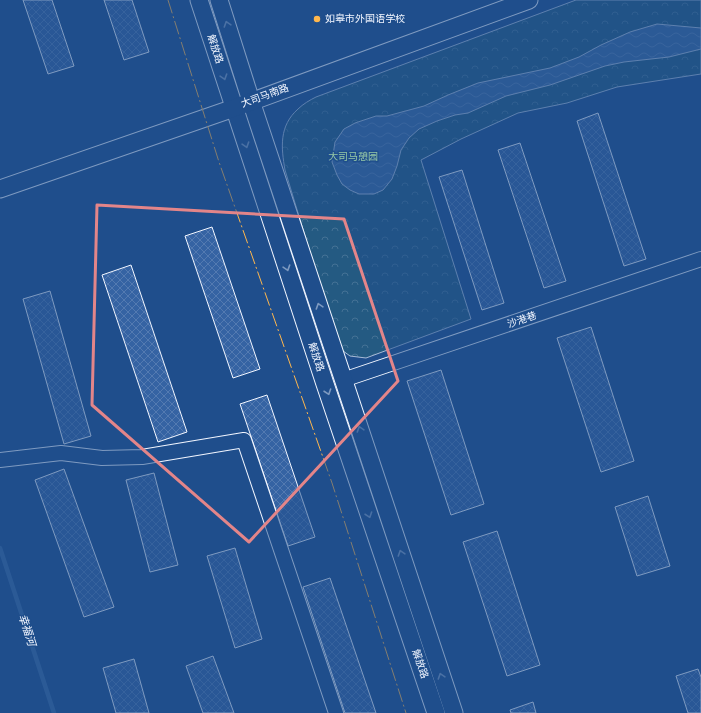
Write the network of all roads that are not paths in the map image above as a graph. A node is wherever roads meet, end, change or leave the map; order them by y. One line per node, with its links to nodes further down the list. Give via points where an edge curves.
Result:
1 (199, 0): 5 (street, 解放路, one-way to 5)
2 (219, 0): 4 (street, 解放路, one-way to 2)
3 (529, 0): 4 (street, 大司马南路)
4 (251, 101): 5 (street, 大司马南路); 8 (street, 解放路, one-way to 4)
5 (234, 108): 6 (street, 大司马南路); 11 (street, 解放路, one-way to 11)
6 (0, 189)
7 (701, 259): 8 (street, 沙港巷)
8 (343, 380): 12 (street, 解放路, one-way to 8)
9 (1, 458): 10 (street, via 61,453 102,458 142,457 244,440)
10 (336, 713)
11 (436, 713)
12 (454, 713)

